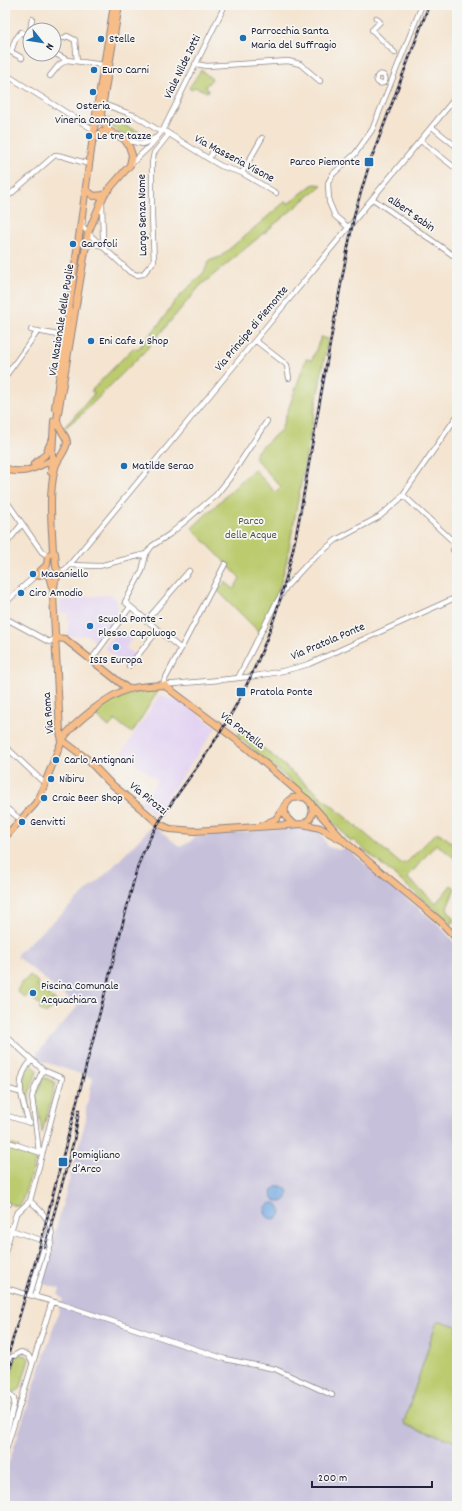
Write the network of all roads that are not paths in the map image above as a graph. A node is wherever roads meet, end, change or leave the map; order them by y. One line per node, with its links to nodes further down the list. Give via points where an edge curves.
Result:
1 (114, 5): 16 (main road, Via Nazionale delle Puglie)
2 (119, 5): 24 (main road)
3 (225, 5): 15 (street, Viale Nilde Iotti)
4 (422, 5): 22 (street)
5 (376, 18): 10 (street, via 380,22 372,30)
6 (32, 19): 7 (street)
7 (32, 22)
8 (22, 32): 12 (street, via 15,40 11,52)
9 (64, 38): 14 (street, via 66,36 76,41)
10 (395, 53)
11 (62, 57): 13 (street)
12 (22, 58)
13 (67, 60): 14 (street); 18 (street)
14 (77, 61): 16 (street)
15 (195, 64): 19 (street, via 207,66 288,61 300,64); 28 (street, Viale Nilde Iotti)
16 (104, 65): 26 (main road, Via Nazionale delle Puglie)
17 (7, 75): 21 (street); 26 (street)
18 (50, 76)
19 (320, 81)
20 (385, 82): 22 (street)
21 (5, 84)
22 (391, 86): 47 (street, via 365,142 333,174 328,183 329,202 335,216)
23 (456, 97): 25 (street, Via Principe di Piemonte)
24 (103, 104): 27 (main road, via 101,114); 28 (street, Via Masseria Visone, via 136,116)
25 (432, 127): 33 (street, Via Principe di Piemonte); 34 (street)
26 (94, 130): 32 (main road, Via Nazionale delle Puglie)
27 (109, 132): 31 (main road); 32 (main road, via 102,132)
28 (161, 133): 29 (street, Via Masseria Visone); 31 (street, via 143,144); 38 (street, Viale Nilde Iotti)
29 (169, 134): 36 (street, Via Masseria Visone); 49 (street, Largo Senza Nome, via 154,153 152,163 154,261 143,274 137,275 130,272)
30 (262, 138): 40 (street)
31 (124, 139): 38 (main road, via 132,155)
32 (93, 140): 37 (main road, Via Nazionale delle Puglie)
33 (421, 141): 39 (street); 45 (street, Via Principe di Piemonte)
34 (457, 146)
35 (214, 149): 36 (street)
36 (209, 159): 40 (street, Via Masseria Visone)
37 (89, 164): 41 (main road, Via Nazionale delle Puglie); 44 (street, via 55,155)
38 (130, 165): 43 (main road, Via Nazionale delle Puglie)
39 (454, 167)
40 (242, 173): 42 (street, Via Masseria Visone)
41 (86, 190): 43 (main road, via 94,196); 46 (main road, Via Nazionale delle Puglie)
42 (276, 193)
43 (104, 195): 48 (main road, Via Nazionale delle Puglie); 49 (street, via 102,207)
44 (5, 199)
45 (373, 199): 47 (street, Via Principe di Piemonte); 51 (street, albert sabin)
46 (83, 211): 48 (street, via 82,225); 54 (main road, Via Nazionale delle Puglie)
47 (349, 228): 55 (street, Via Principe di Piemonte)
48 (88, 232): 49 (street, Largo Senza Nome); 50 (main road, Via Nazionale delle Puglie)
49 (105, 248): 50 (street, via 94,242)
50 (84, 250): 61 (main road, Via Nazionale delle Puglie, via 57,419 59,430 67,439)
51 (457, 258)
52 (31, 330): 53 (street)
53 (38, 331): 54 (street); 56 (street)
54 (64, 336): 60 (main road, Via Nazionale delle Puglie, via 55,402)
55 (256, 341): 57 (street, via 287,366); 76 (street, Via Principe di Piemonte)
56 (5, 378)
57 (289, 378)
58 (457, 416): 67 (street)
59 (267, 421): 73 (street, via 216,495 152,546)
60 (54, 437): 61 (main road, via 58,450); 62 (main road, Via Nazionale delle Puglie); 64 (main road, via 45,456 32,466)
61 (64, 450): 62 (main road); 66 (main road, via 56,464)
62 (52, 460): 63 (main road); 65 (main road, Via Nazionale delle Puglie)
63 (40, 465): 64 (main road, via 24,472 12,471); 65 (main road, via 48,466)
64 (5, 467)
65 (51, 470): 66 (main road, Via Nazionale delle Puglie)
66 (52, 482): 72 (main road)
67 (403, 495): 70 (street); 91 (street, via 379,517 336,540 294,577 274,605)
68 (6, 502): 69 (street)
69 (22, 524): 71 (street); 74 (street, via 42,552)
70 (456, 544)
71 (5, 545)
72 (53, 552): 74 (main road); 78 (main road)
73 (146, 554): 76 (street, via 99,566); 83 (street, via 142,571 125,602)
74 (48, 556): 79 (main road, via 47,565)
75 (225, 564): 88 (street)
76 (69, 565): 78 (street, Via Principe di Piemonte)
77 (189, 571): 85 (street)
78 (59, 572): 80 (main road)
79 (36, 576): 80 (main road, via 48,573); 82 (street)
80 (53, 594): 87 (main road, Via Roma)
81 (457, 597): 91 (street, Via Pratola Ponte, via 309,664 288,671)
82 (5, 603)
83 (130, 607): 85 (street); 89 (street)
84 (5, 618): 87 (street, via 49,642)
85 (146, 621): 86 (street)
86 (158, 630): 88 (street); 90 (street)
87 (56, 638): 89 (main road, via 65,639); 94 (main road, Via Roma)
88 (181, 649): 92 (street)
89 (91, 660): 93 (main road)
90 (129, 666)
91 (238, 678): 92 (street, Via Pratola Ponte)
92 (163, 685): 93 (main road, Via Pratola Ponte); 97 (main road, Via Portella, via 235,738)
93 (128, 689): 94 (main road, Via Pratola Ponte, via 93,709)
94 (62, 740): 96 (main road, Via Roma); 104 (main road, Via Pirozzi, via 159,824 170,829 195,831)
95 (5, 746): 96 (street)
96 (46, 782): 101 (main road, Via Roma, via 35,804)
97 (304, 797): 98 (main road, Via Portella); 99 (main road, via 292,798)
98 (312, 804): 103 (main road, via 312,814 308,822); 106 (main road, Via Portella)
99 (285, 805): 102 (main road, via 286,818); 104 (main road, via 276,819)
100 (5, 807): 101 (street)
101 (21, 820): 105 (main road, Via Roma)
102 (294, 824): 103 (main road, Via Portella); 104 (main road, Via Portella)
103 (303, 824): 106 (main road, Via Portella, via 320,828)
104 (261, 826)
105 (5, 837)
106 (344, 841): 107 (main road, Via Portella, via 440,921)
107 (457, 939)
108 (5, 1035): 109 (street)
109 (31, 1058): 110 (street); 112 (street, via 23,1071)
110 (43, 1070): 115 (street, via 32,1097); 117 (street, via 62,1078)
111 (5, 1088): 112 (street)
112 (19, 1092): 114 (street)
113 (5, 1115): 114 (street)
114 (29, 1123): 115 (street)
115 (35, 1124): 117 (street)
116 (5, 1141): 117 (street)
117 (41, 1153): 118 (street)
118 (30, 1201): 119 (street); 121 (street, via 16,1214)
119 (50, 1224): 122 (street); 123 (street)
120 (5, 1228): 121 (street)
121 (12, 1231): 122 (street); 124 (street)
122 (46, 1241): 123 (street); 126 (street)
123 (51, 1244): 126 (street)
124 (5, 1252)
125 (5, 1288): 126 (street)
126 (33, 1295): 127 (street)
127 (52, 1301): 128 (street); 134 (street, via 225,1359 275,1369)
128 (37, 1347): 129 (street); 130 (street)
129 (24, 1352): 130 (street); 131 (street, via 16,1354)
130 (32, 1362): 135 (street)
131 (5, 1363)
132 (5, 1388): 133 (street)
133 (10, 1394): 135 (street); 136 (street, via 14,1404)
134 (332, 1395)
135 (21, 1396): 137 (street)
136 (5, 1438)
137 (5, 1453)

